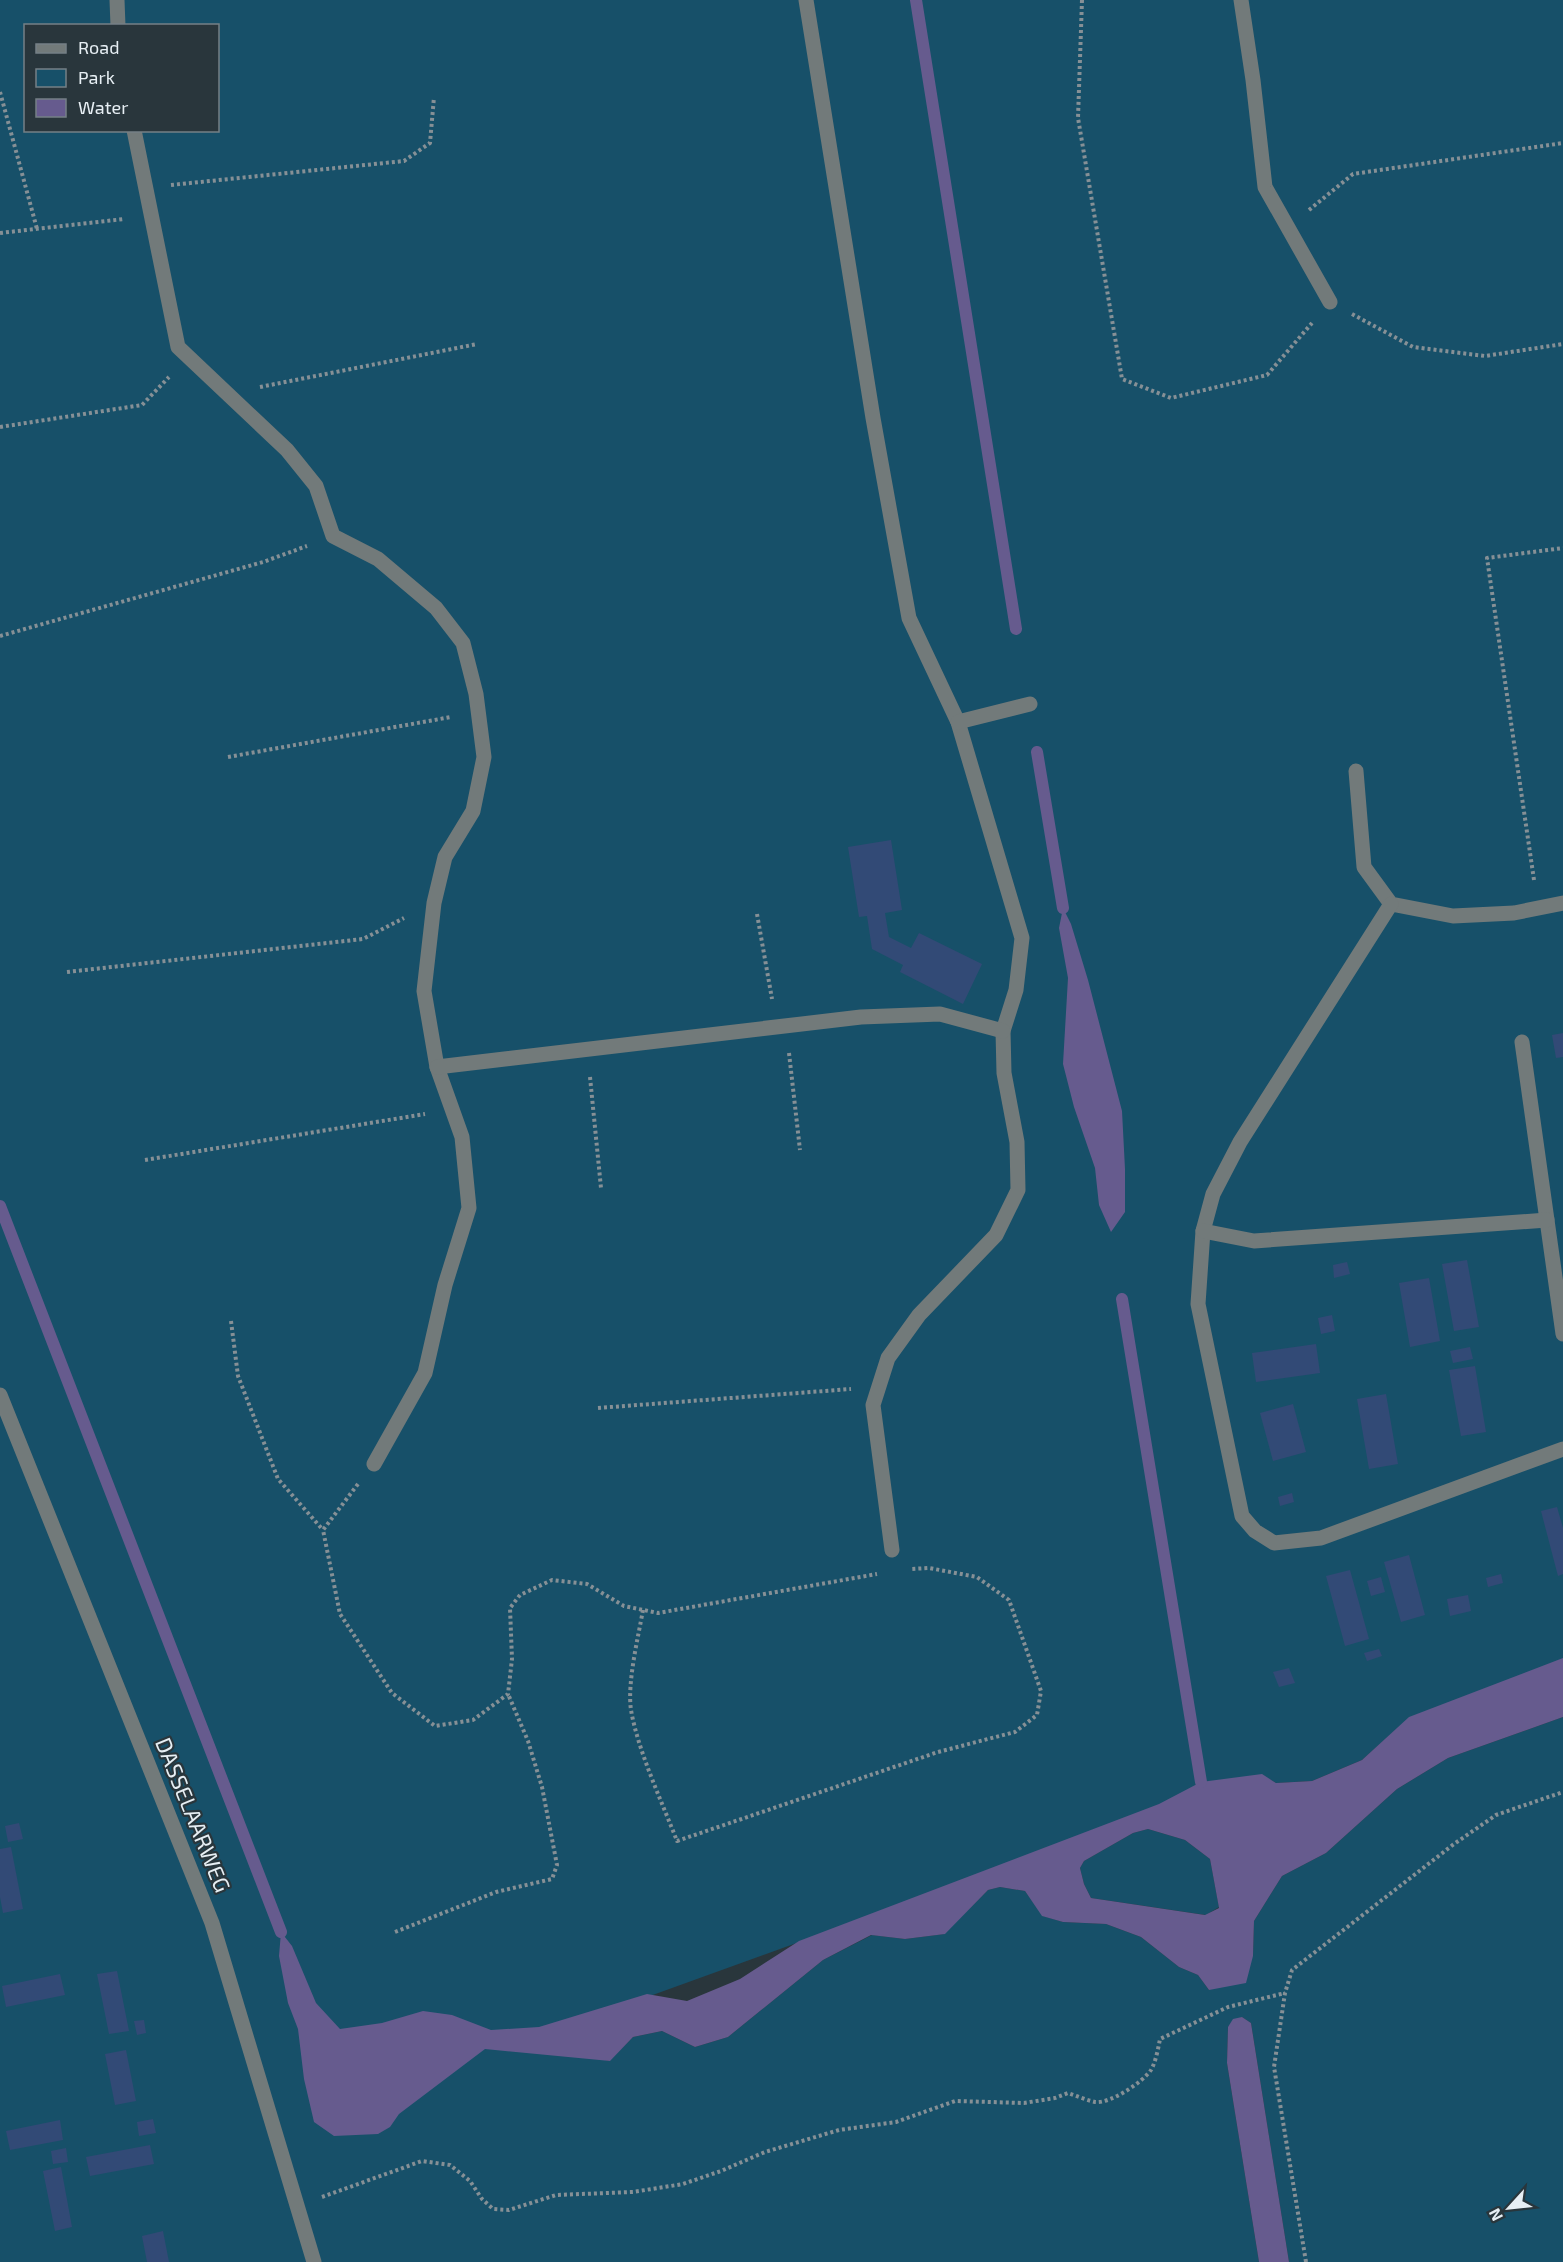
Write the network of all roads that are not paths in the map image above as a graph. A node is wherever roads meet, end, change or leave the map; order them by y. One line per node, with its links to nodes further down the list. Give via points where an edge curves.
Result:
1 (117, 0): 4 (street)
2 (806, 0): 8 (street, via 909,618)
3 (1240, 0): 6 (street, via 1265,187)
4 (118, 24)
5 (134, 132): 14 (street, via 178,348 287,450 316,486 333,536 378,559 436,608 463,643 476,694 484,757 473,811 445,857 434,903 424,991)
6 (1330, 303)
7 (1030, 704): 8 (street)
8 (958, 722): 12 (street, via 1022,938 1016,990)
9 (1356, 771): 11 (street, via 1364,867)
10 (1563, 903): 11 (street, via 1514,913 1454,916)
11 (1390, 904): 16 (street, via 1240,1142 1213,1194)
12 (1003, 1031): 14 (street, via 940,1014 861,1017); 21 (street, via 1004,1073 1017,1142 1018,1190 996,1235 919,1315 888,1358 873,1405)
13 (1522, 1042): 15 (street)
14 (437, 1067): 20 (street, via 462,1137 469,1208 445,1286 425,1373)
15 (1547, 1220): 16 (street, via 1254,1241); 17 (street)
16 (1203, 1231): 19 (street, via 1198,1304 1242,1516 1255,1532 1274,1543 1322,1538)
17 (1563, 1334)
18 (0, 1395): 22 (street, DASSELAARWEG, via 212,1923)
19 (1563, 1449)
20 (374, 1464)
21 (892, 1550)
22 (314, 2262)

